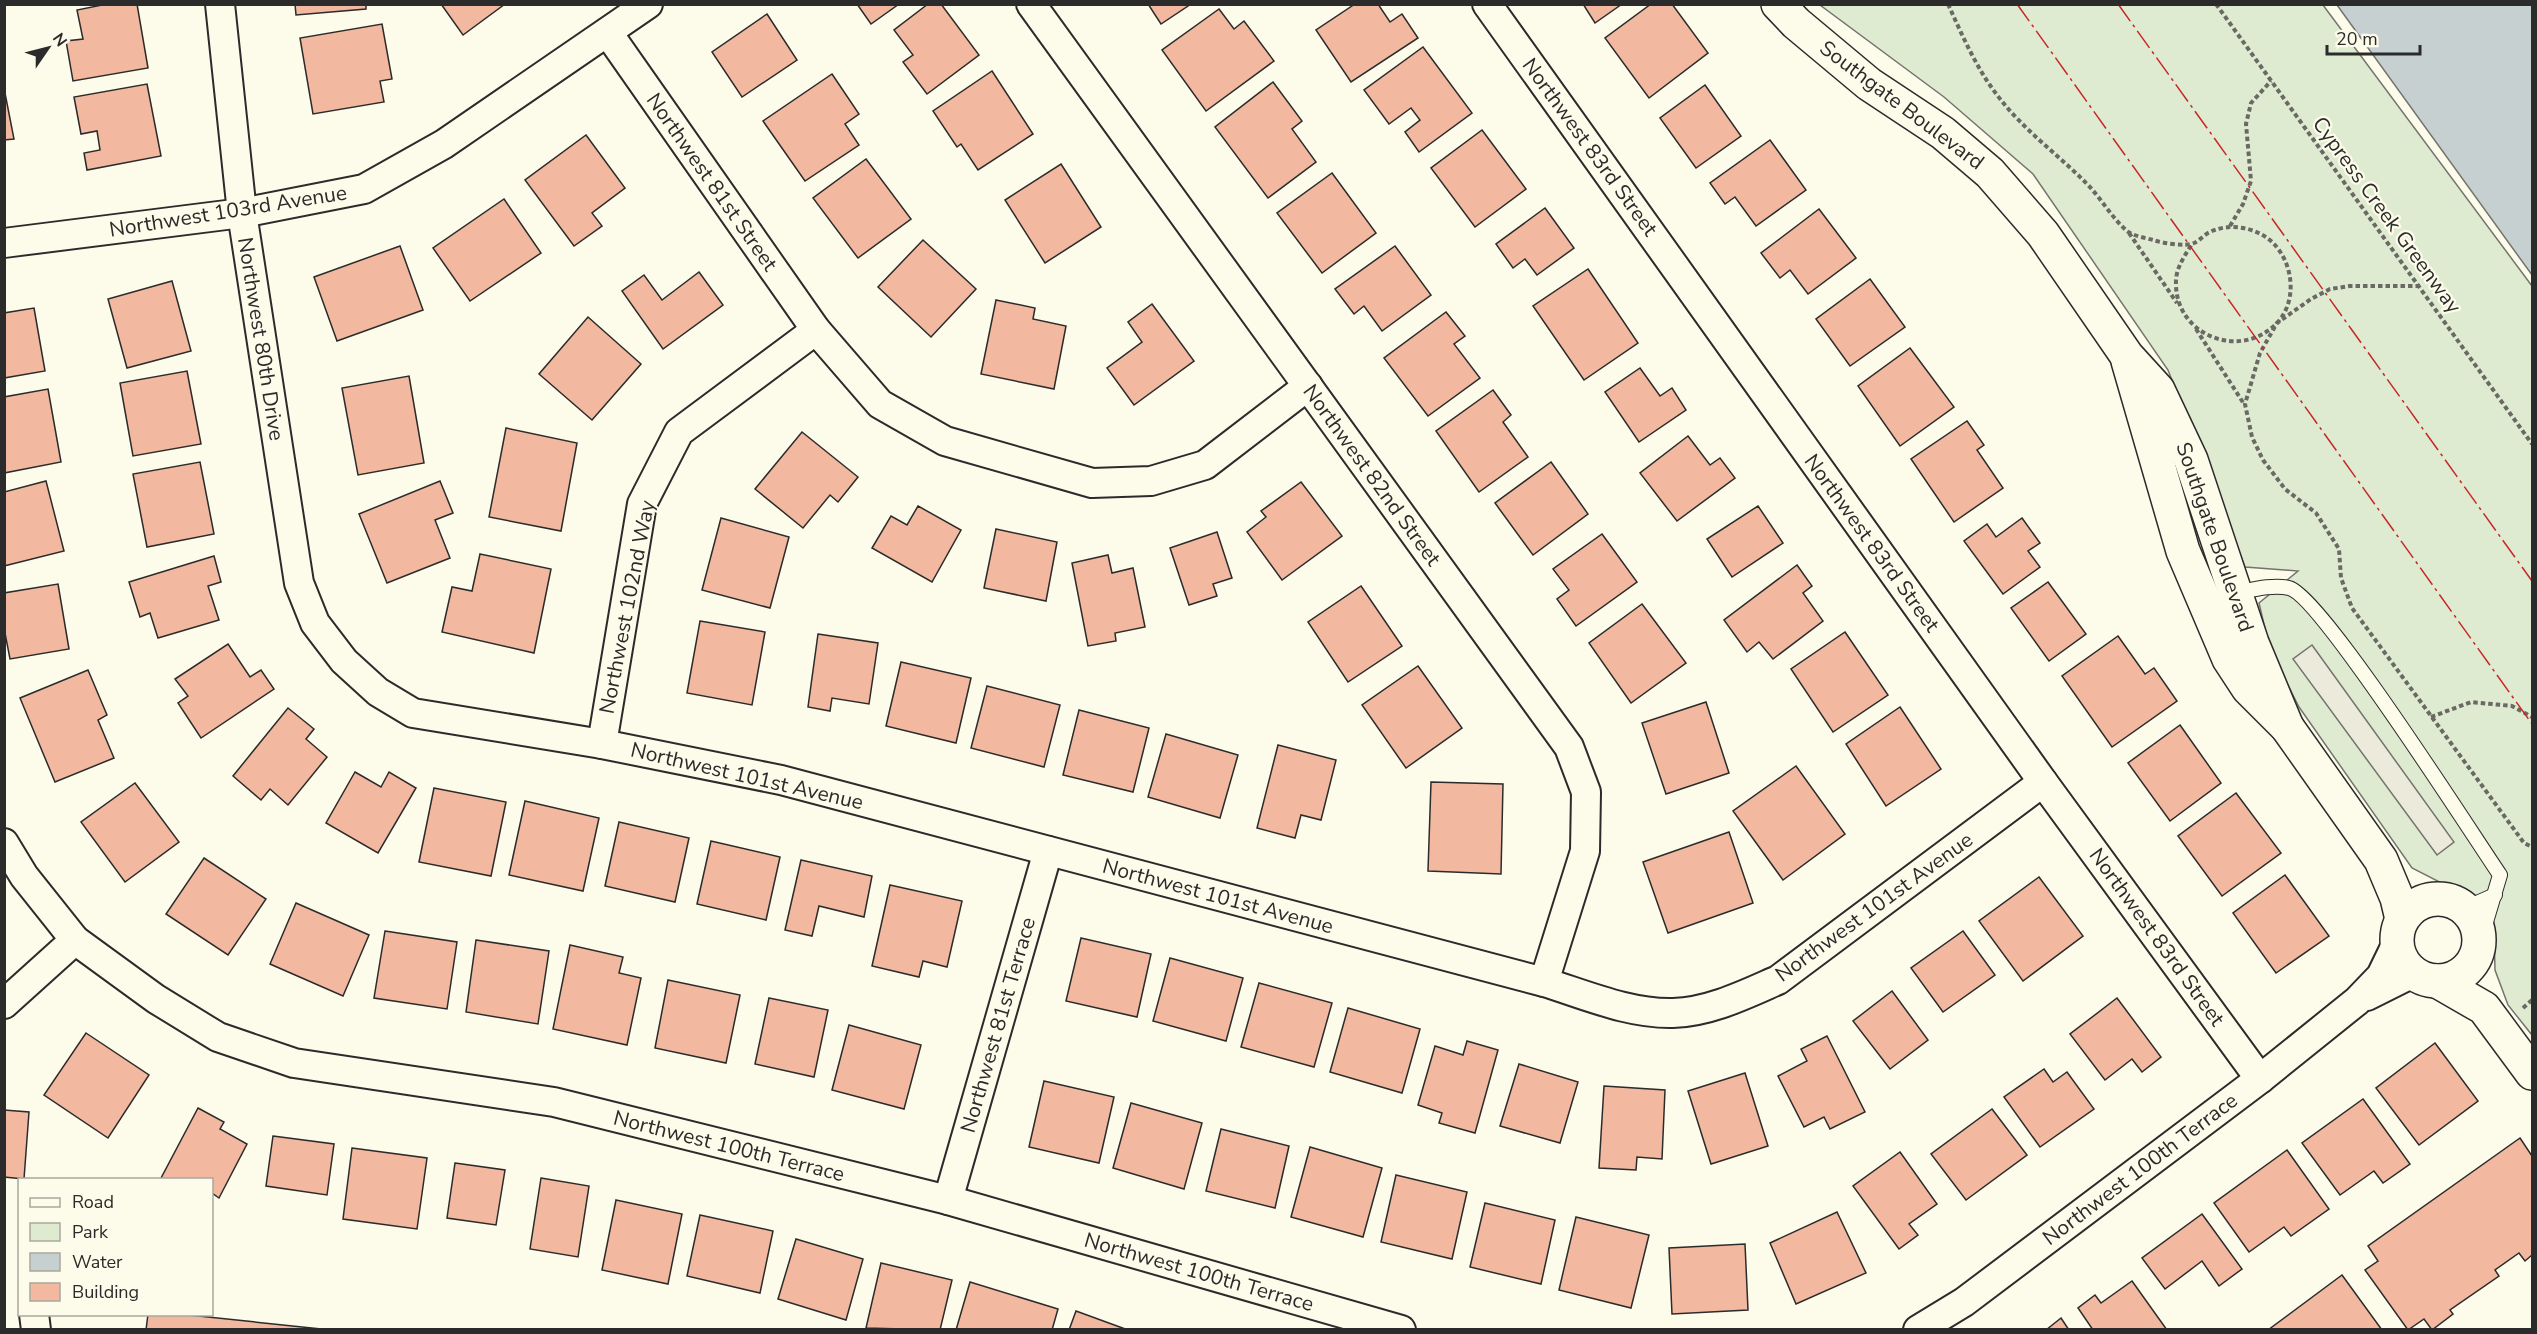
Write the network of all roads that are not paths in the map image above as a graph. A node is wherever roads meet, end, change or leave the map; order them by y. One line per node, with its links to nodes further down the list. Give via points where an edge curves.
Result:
1 (220, 4): 7 (street, Northwest 80th Drive)
2 (648, 4): 6 (street, Northwest 103rd Avenue)
3 (1030, 4): 11 (street, Northwest 82nd Street)
4 (1487, 4): 16 (street, Northwest 83rd Street)
5 (1778, 4): 10 (street, Southgate Boulevard, via 1869,84 1942,133 1990,172 2043,234)
6 (608, 33): 7 (street, Northwest 103rd Avenue, via 444,144 364,189); 9 (street, Northwest 81st Street)
7 (242, 213): 8 (street, Northwest 103rd Avenue); 13 (street, Northwest 80th Drive, via 299,583 315,624)
8 (4, 243)
9 (816, 330): 11 (street, Northwest 81st Street, via 880,404 945,441 1092,483 1151,481 1205,465); 15 (street, Northwest 102nd Way, via 679,432 652,483 642,504)
10 (2127, 356): 12 (street, Southgate Boulevard, via 2158,390 2174,422 2217,534); 14 (street, Southgate Boulevard, via 2171,510 2203,602 2229,659 2248,688)
11 (1308, 386): 26 (street, Northwest 82nd Street, via 1569,747 1586,792 1585,851)
12 (2235, 594): 14 (street, Southgate Boulevard); 20 (lane, via 2290,588 2314,606 2500,875)
13 (344, 661): 15 (street, Northwest 101st Avenue, via 378,692 413,713)
14 (2287, 727): 19 (street, Southgate Boulevard)
15 (602, 744): 18 (street, Northwest 101st Avenue, via 781,780)
16 (2043, 782): 26 (street, Northwest 101st Avenue, via 1778,980 1730,1002 1674,1013 1625,1008); 32 (street, Northwest 83rd Street)
17 (4, 843): 23 (street, Northwest 100th Terrace, via 24,876)
18 (1048, 851): 26 (street, Northwest 101st Avenue); 33 (street, Northwest 81st Terrace)
19 (2381, 861): 21 (street, Southgate Boulevard); 22 (street, Southgate Boulevard, via 2397,898)
20 (2495, 895): 21 (lane, via 2477,903); 24 (lane)
21 (2449, 902): 22 (street, via 2417,904); 24 (street, via 2471,915 2478,928)
22 (2399, 931): 25 (street, via 2405,965); 27 (street, Northwest 100th Terrace, via 2381,976)
23 (75, 940): 28 (street); 33 (street, Northwest 100th Terrace, via 156,999 218,1037 294,1063 554,1102)
24 (2476, 953): 25 (street, via 2450,980); 29 (street)
25 (2425, 977): 27 (street, Northwest 100th Terrace); 29 (street)
26 (1544, 982)
27 (2357, 1001): 32 (street, Northwest 100th Terrace)
28 (4, 1004)
29 (2491, 1017): 30 (street); 31 (street)
30 (2532, 1049)
31 (2532, 1073)
32 (2260, 1079): 35 (street, Northwest 100th Terrace, via 1964,1302)
33 (948, 1200): 34 (street, Northwest 100th Terrace)
34 (1401, 1329)
35 (1918, 1329)

